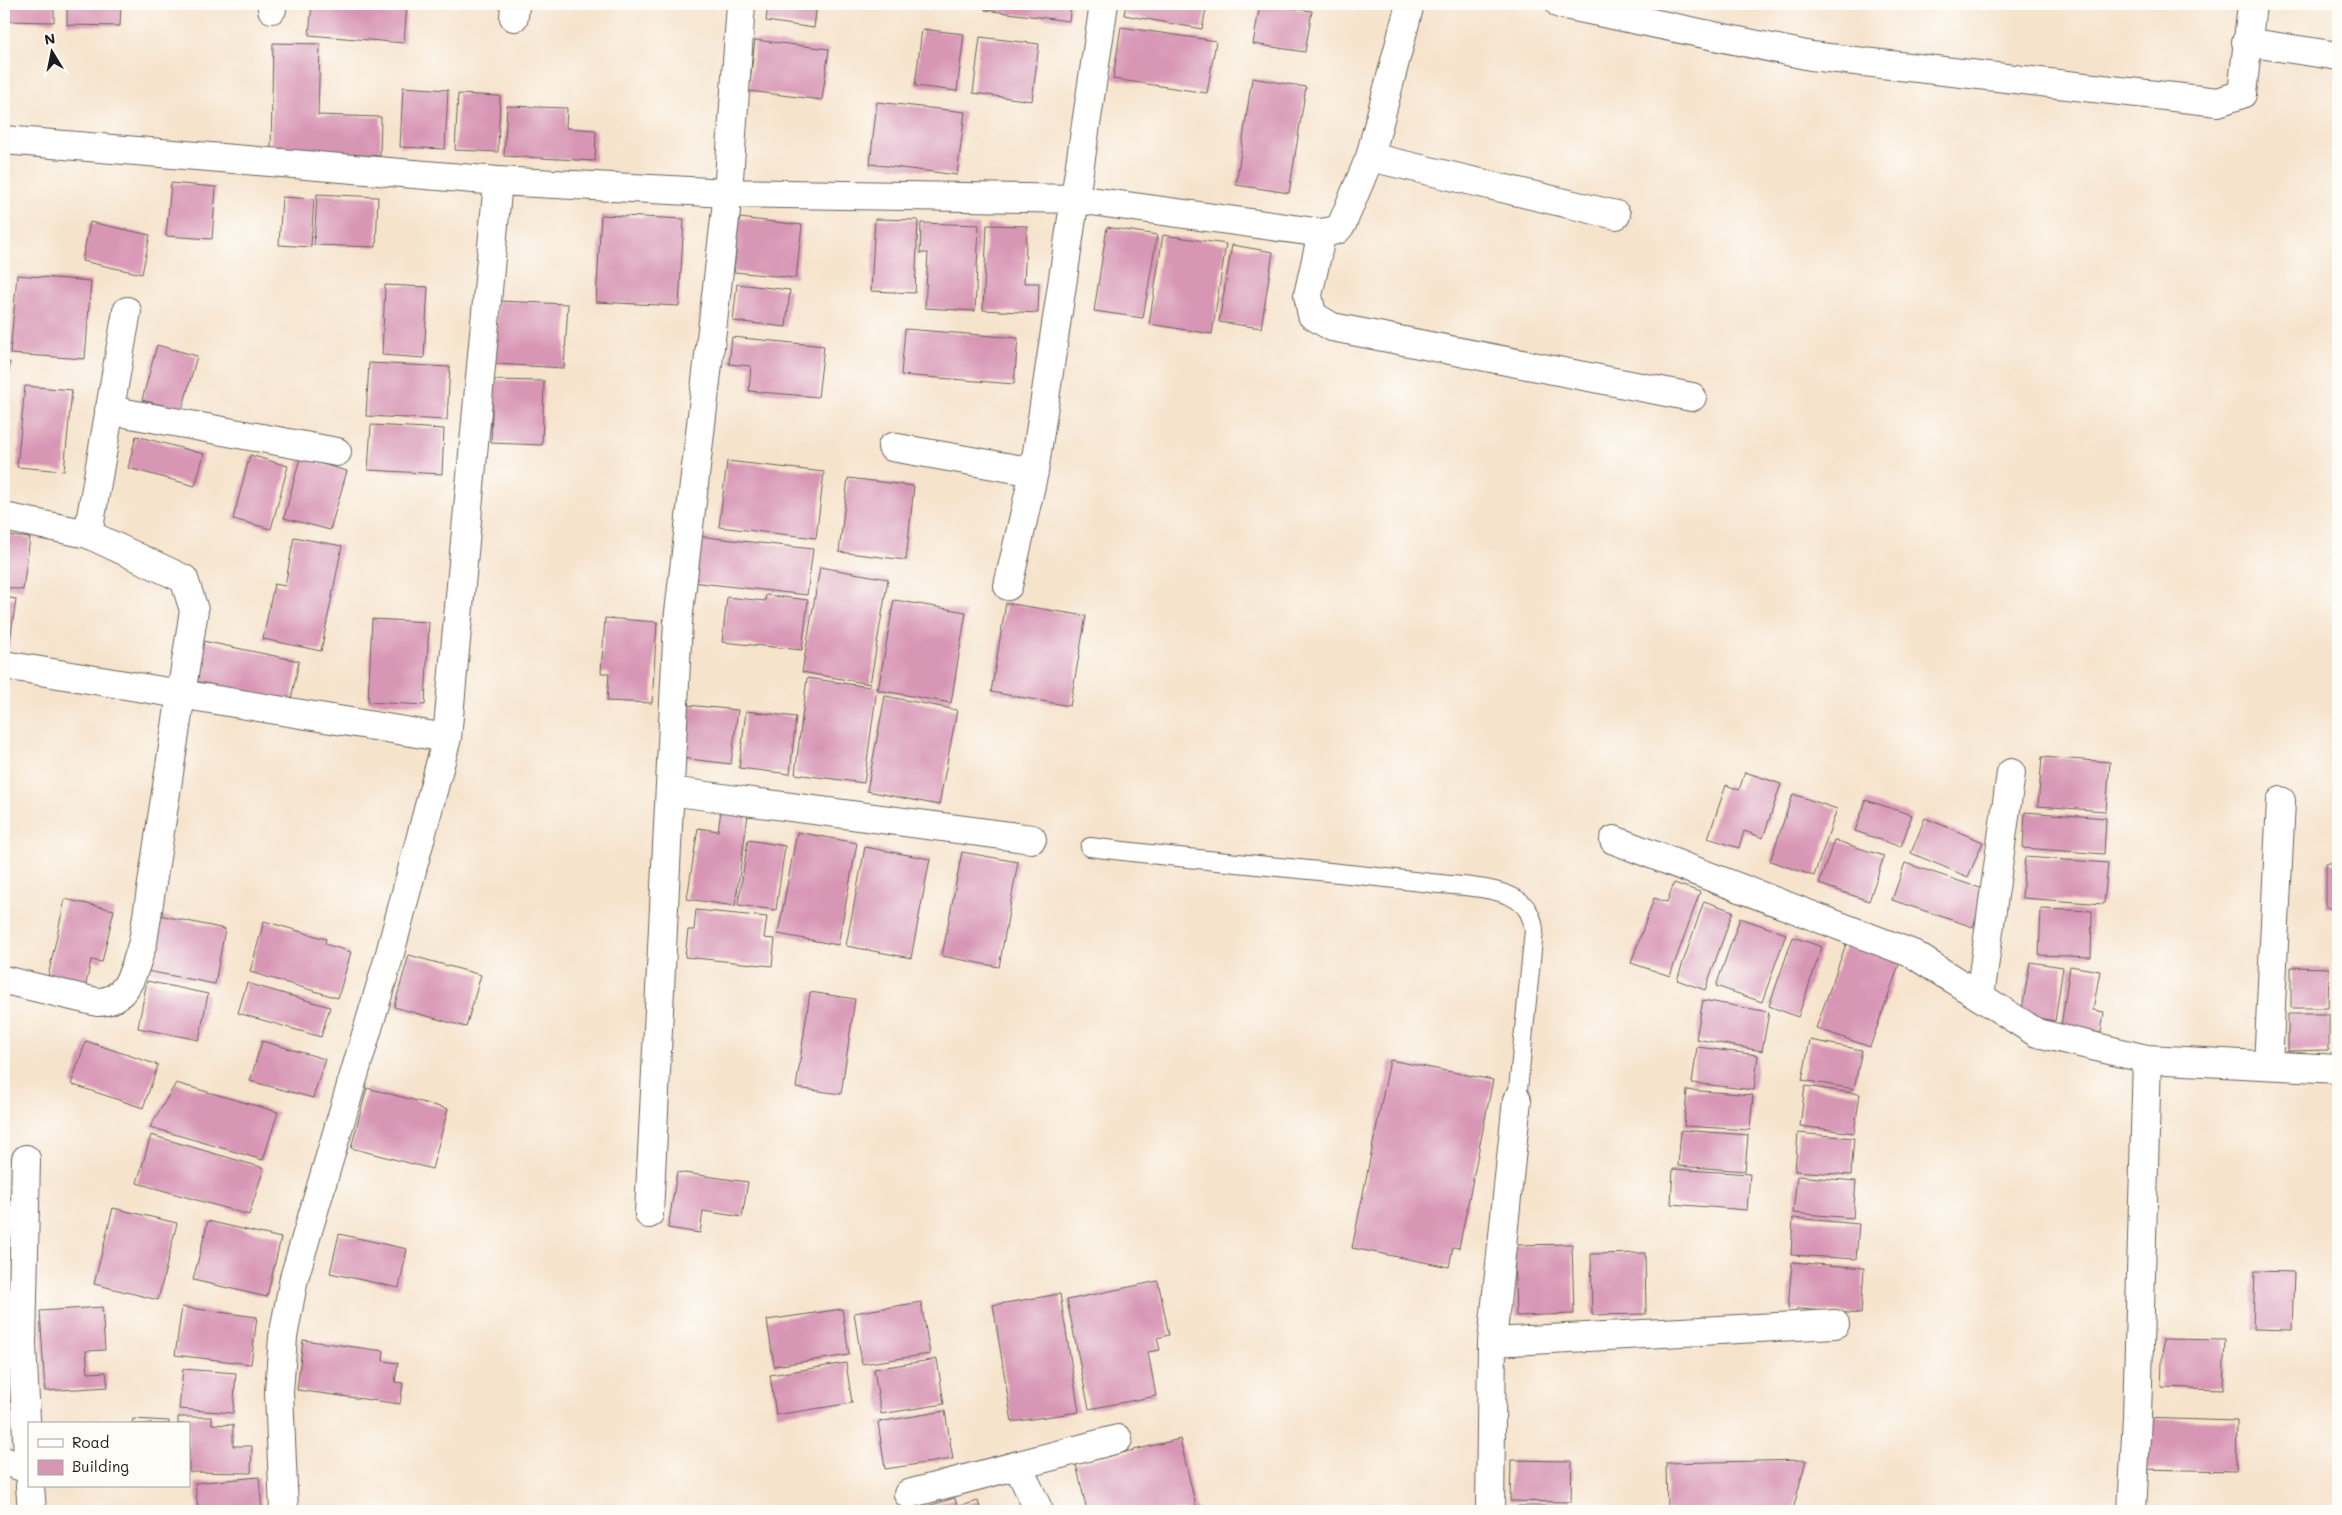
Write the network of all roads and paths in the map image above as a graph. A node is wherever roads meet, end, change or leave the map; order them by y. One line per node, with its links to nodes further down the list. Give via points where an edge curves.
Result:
1 (741, 4): 11 (street)
2 (1104, 4): 12 (street)
3 (1410, 4): 9 (street)
4 (1560, 4): 6 (street, via 1811,56 2218,102 2242,94)
5 (2252, 4): 6 (street)
6 (2246, 42): 7 (street)
7 (2338, 56)
8 (4, 140): 10 (street)
9 (1370, 157): 13 (street); 14 (street, via 1342,224 1337,230)
10 (498, 180): 11 (street); 26 (street)
11 (728, 193): 12 (street); 28 (street, via 678,621)
12 (1076, 199): 14 (street); 20 (street)
13 (1616, 215)
14 (1322, 234): 16 (street, via 1308,295 1312,315 1332,327)
15 (127, 311): 17 (street)
16 (1692, 397)
17 (110, 410): 19 (street); 22 (street)
18 (892, 447): 20 (street)
19 (337, 452)
20 (1034, 472): 23 (street)
21 (4, 516): 22 (street)
22 (88, 534): 25 (street, via 184,579 194,610)
23 (1008, 586)
24 (4, 666): 25 (street)
25 (182, 693): 26 (street); 33 (street, via 143,942 123,992 111,1000 97,1002)
26 (447, 738): 50 (street, via 389,957 294,1278 283,1337 279,1392)
27 (2011, 774): 34 (street)
28 (670, 791): 30 (street); 40 (street)
29 (2281, 801): 36 (street)
30 (1032, 840)
31 (1614, 840): 34 (street, via 1913,954)
32 (1090, 847): 38 (lane, via 1446,885 1492,891 1516,899 1528,910 1534,922)
33 (4, 980)
34 (1980, 996): 35 (street, via 2037,1033)
35 (2147, 1059): 36 (street); 53 (street)
36 (2268, 1065): 37 (street)
37 (2338, 1069)
38 (1517, 1100): 42 (street)
39 (26, 1158): 46 (street, via 22,1345)
40 (649, 1214)
41 (1835, 1324): 42 (street)
42 (1492, 1342): 52 (street)
43 (1118, 1439): 45 (street)
44 (4, 1461): 46 (street)
45 (1018, 1466): 48 (street); 51 (street)
46 (28, 1469)
47 (30, 1488): 49 (street)
48 (908, 1494)
49 (32, 1511)
50 (284, 1511)
51 (1039, 1511)
52 (1490, 1511)
53 (2132, 1511)

